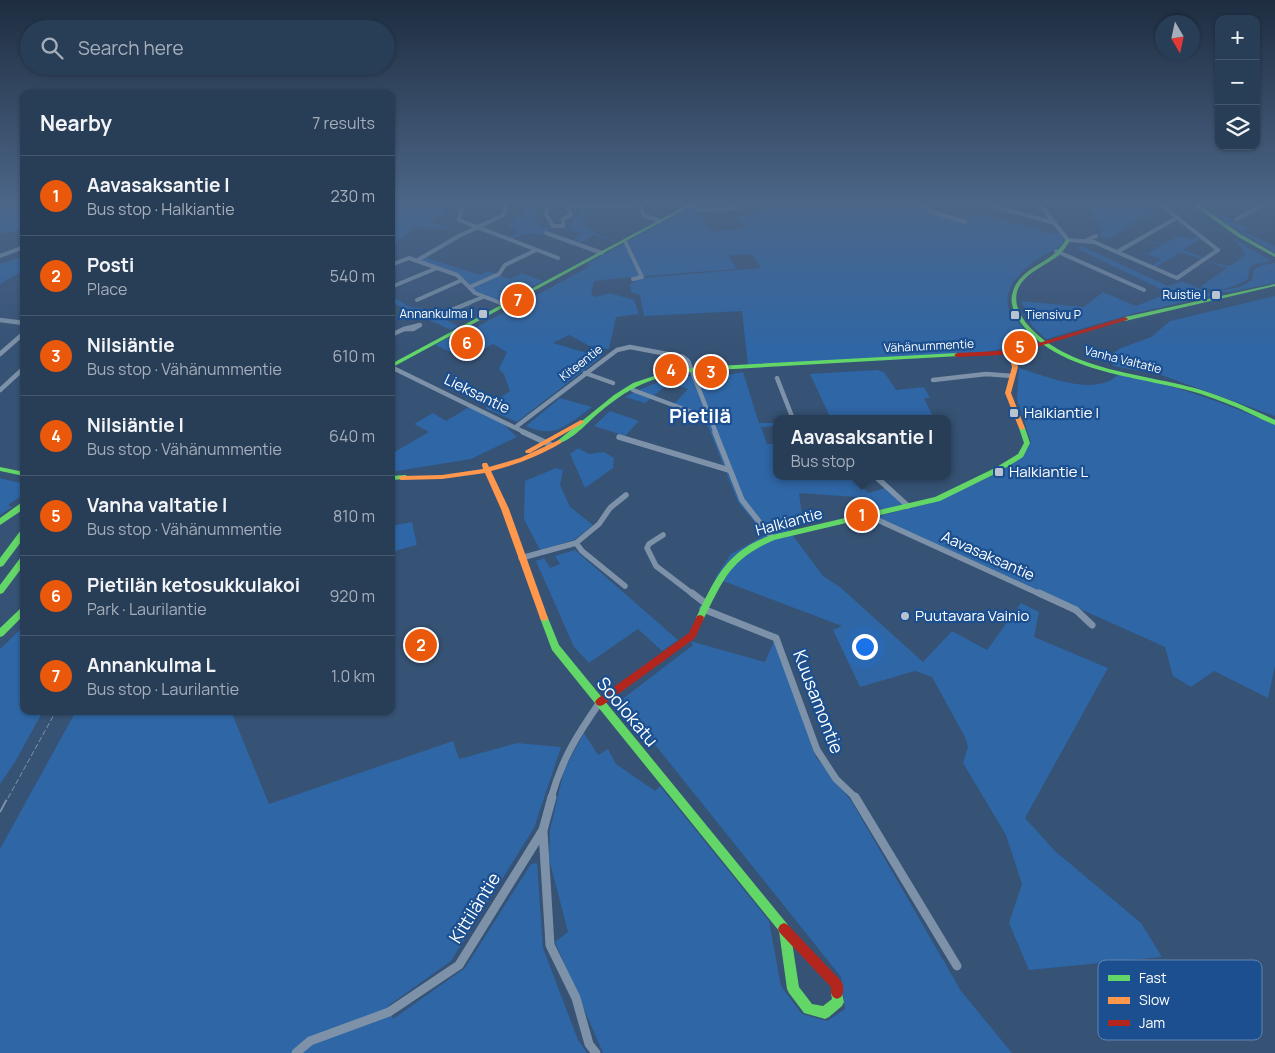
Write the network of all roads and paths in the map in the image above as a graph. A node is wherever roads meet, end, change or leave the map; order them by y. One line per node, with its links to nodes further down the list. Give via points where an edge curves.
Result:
1 (16, 250): 14 (street)
2 (435, 250): 16 (street)
3 (536, 250): 15 (street); 23 (street)
4 (594, 250): 13 (street)
5 (607, 250): 13 (main road)
6 (630, 250): 19 (street, via 642,277)
7 (1059, 250): 11 (main road, Vanha Valtatie)
8 (1111, 250): 12 (street)
9 (1119, 250): 12 (street)
10 (1218, 250): 12 (street, via 1177,278)
11 (1056, 252): 24 (street); 36 (main road, Vanha Valtatie, via 1014,288 1013,304 1018,315 1028,330)
12 (1116, 252)
13 (602, 253): 27 (main road)
14 (0, 256)
15 (558, 258)
16 (416, 260): 17 (street, via 409,258); 18 (street)
17 (395, 263)
18 (437, 268): 20 (street); 21 (street)
19 (633, 279)
20 (462, 280): 23 (street); 26 (street)
21 (395, 285)
22 (1275, 285): 36 (main road, Vähänummentie, via 1149,312)
23 (470, 288): 25 (street)
24 (1144, 290)
25 (483, 297): 27 (street); 28 (street)
26 (417, 300)
27 (505, 305): 39 (main road)
28 (449, 311)
29 (0, 320): 30 (street)
30 (20, 322)
31 (404, 329): 32 (street)
32 (395, 334)
33 (20, 336): 34 (street)
34 (16, 340): 35 (street); 38 (street)
35 (20, 340)
36 (1043, 343): 37 (main road, Vähänummentie); 52 (main road, Vanha Valtatie, via 1073,359 1196,391)
37 (1011, 351): 41 (main road, Vähänummentie); 44 (main road, Halkiantie, via 1015,367)
38 (0, 354)
39 (395, 364)
40 (395, 367): 53 (street, Lieksantie)
41 (692, 369): 43 (street, Kiteentie, via 683,357 630,347 611,352); 50 (street); 55 (main road, Vähänummentie, via 662,374 634,385 590,418)
42 (20, 372): 48 (street)
43 (585, 373): 47 (street); 53 (street, Kiteentie)
44 (1013, 376): 46 (street, via 986,374); 67 (main road, Halkiantie, via 1008,393 1027,443 1021,455 937,499)
45 (776, 378): 51 (street)
46 (933, 380)
47 (613, 384)
48 (0, 390)
49 (633, 390): 50 (street, via 697,414)
50 (708, 415): 58 (street)
51 (791, 415)
52 (1275, 423)
53 (517, 426): 55 (street, Lieksantie)
54 (619, 437): 58 (street)
55 (548, 443): 56 (main road, Vähänummentie)
56 (489, 466): 61 (main road, Vähänummentie); 62 (main road, Vähänummentie); 63 (main road, Soolokatu); 65 (main road, Soolokatu)
57 (0, 469): 59 (main road)
58 (729, 470): 73 (street, via 742,500)
59 (20, 473)
60 (395, 478): 61 (main road, Vähänummentie)
61 (401, 478): 62 (main road, Vähänummentie)
62 (411, 478): 63 (main road)
63 (490, 478): 65 (main road, Soolokatu)
64 (879, 480): 67 (street)
65 (496, 487): 75 (main road, Soolokatu)
66 (626, 495): 74 (street)
67 (908, 506): 69 (main road, Halkiantie)
68 (20, 509): 70 (main road)
69 (869, 516): 73 (main road, Halkiantie); 82 (street, Aavasaksantie, via 1076,610)
70 (0, 522)
71 (662, 535): 80 (street, Kuusamontie, via 647,548 656,566)
72 (20, 537): 76 (main road)
73 (772, 538): 80 (main road, Halkiantie, via 736,556)
74 (576, 543): 75 (street); 78 (street)
75 (520, 558): 84 (main road, Soolokatu, via 552,642)
76 (0, 564)
77 (20, 564): 79 (main road)
78 (625, 586)
79 (0, 591)
80 (704, 606): 84 (main road, Halkiantie, via 692,635); 87 (street, Kuusamontie, via 776,638 820,757 836,779 857,799)
81 (20, 614): 83 (main road)
82 (1092, 626)
83 (0, 633)
84 (600, 702): 85 (street, Kittiläntie, via 559,769); 86 (main road, Soolokatu)
85 (543, 830): 88 (street, Kittiläntie, via 458,964 389,1012 310,1041); 89 (street, via 550,945 576,998 589,1044)
86 (784, 929): 86 (main road, Soolokatu, via 794,989 808,1009 825,1013 838,1002 837,985)
87 (957, 966)
88 (296, 1053)
89 (596, 1053)

